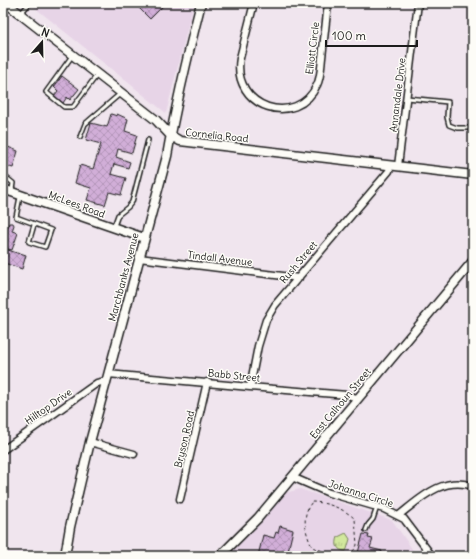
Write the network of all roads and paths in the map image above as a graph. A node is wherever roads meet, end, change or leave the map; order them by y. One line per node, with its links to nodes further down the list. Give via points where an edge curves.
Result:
1 (6, 3): 7 (street, Cornelia Road)
2 (30, 3): 7 (lane)
3 (201, 3): 13 (street, Marchbanks Avenue)
4 (254, 3): 5 (street, Elliott Circle, via 240,58 240,78 246,91 255,101 271,108 282,109 303,102 317,84)
5 (328, 3)
6 (418, 3): 11 (street, Annandale Drive)
7 (20, 14): 8 (street, Cornelia Road)
8 (72, 56): 9 (street, Cornelia Road); 9 (lane, via 46,92 64,107 73,107)
9 (97, 75): 10 (street, Cornelia Road)
10 (120, 93): 13 (street, Cornelia Road, via 156,120); 14 (lane, via 84,124)
11 (407, 98): 12 (lane, via 448,102 449,125); 16 (street, Annandale Drive)
12 (473, 128)
13 (170, 135): 16 (street, Cornelia Road, via 180,142); 23 (street, Marchbanks Avenue, via 167,156)
14 (80, 137)
15 (148, 140): 22 (lane, via 132,202 118,215)
16 (394, 166): 18 (street, Cornelia Road); 26 (street, Rush Street)
17 (3, 175): 19 (lane, via 13,183)
18 (473, 175)
19 (7, 191): 20 (street, McLees Road)
20 (21, 195): 21 (lane, via 16,217); 22 (street, McLees Road)
21 (34, 225): 21 (lane, via 51,230 45,247 29,242)
22 (113, 228): 23 (street, McLees Road)
23 (144, 238): 24 (street, Marchbanks Avenue)
24 (139, 258): 26 (street, Tindall Avenue); 27 (street, Marchbanks Avenue)
25 (473, 261): 30 (street, East Calhoun Street)
26 (298, 278): 29 (street, Rush Street, via 266,320)
27 (107, 378): 28 (street, Babb Street); 31 (street, Marchbanks Avenue); 32 (street, Hilltop Drive)
28 (207, 382): 29 (street, Babb Street); 36 (street, Bryson Road)
29 (250, 387): 30 (street, Babb Street)
30 (357, 398): 34 (street, East Calhoun Street)
31 (90, 442): 33 (street); 41 (street, Marchbanks Avenue)
32 (3, 450)
33 (134, 454)
34 (292, 478): 37 (street, Johanna Circle, via 329,493); 42 (street, East Calhoun Street, via 258,518)
35 (473, 486): 38 (street, via 456,482 444,484)
36 (180, 500)
37 (377, 507): 38 (street, Johanna Circle); 39 (lane)
38 (398, 516): 43 (street, Johanna Circle, via 404,519)
39 (366, 530)
40 (357, 538): 40 (path, via 355,519 350,514 321,502 312,502 308,506 304,522 312,547 333,555 348,555 355,549)
41 (65, 556)
42 (220, 556)
43 (432, 556)

